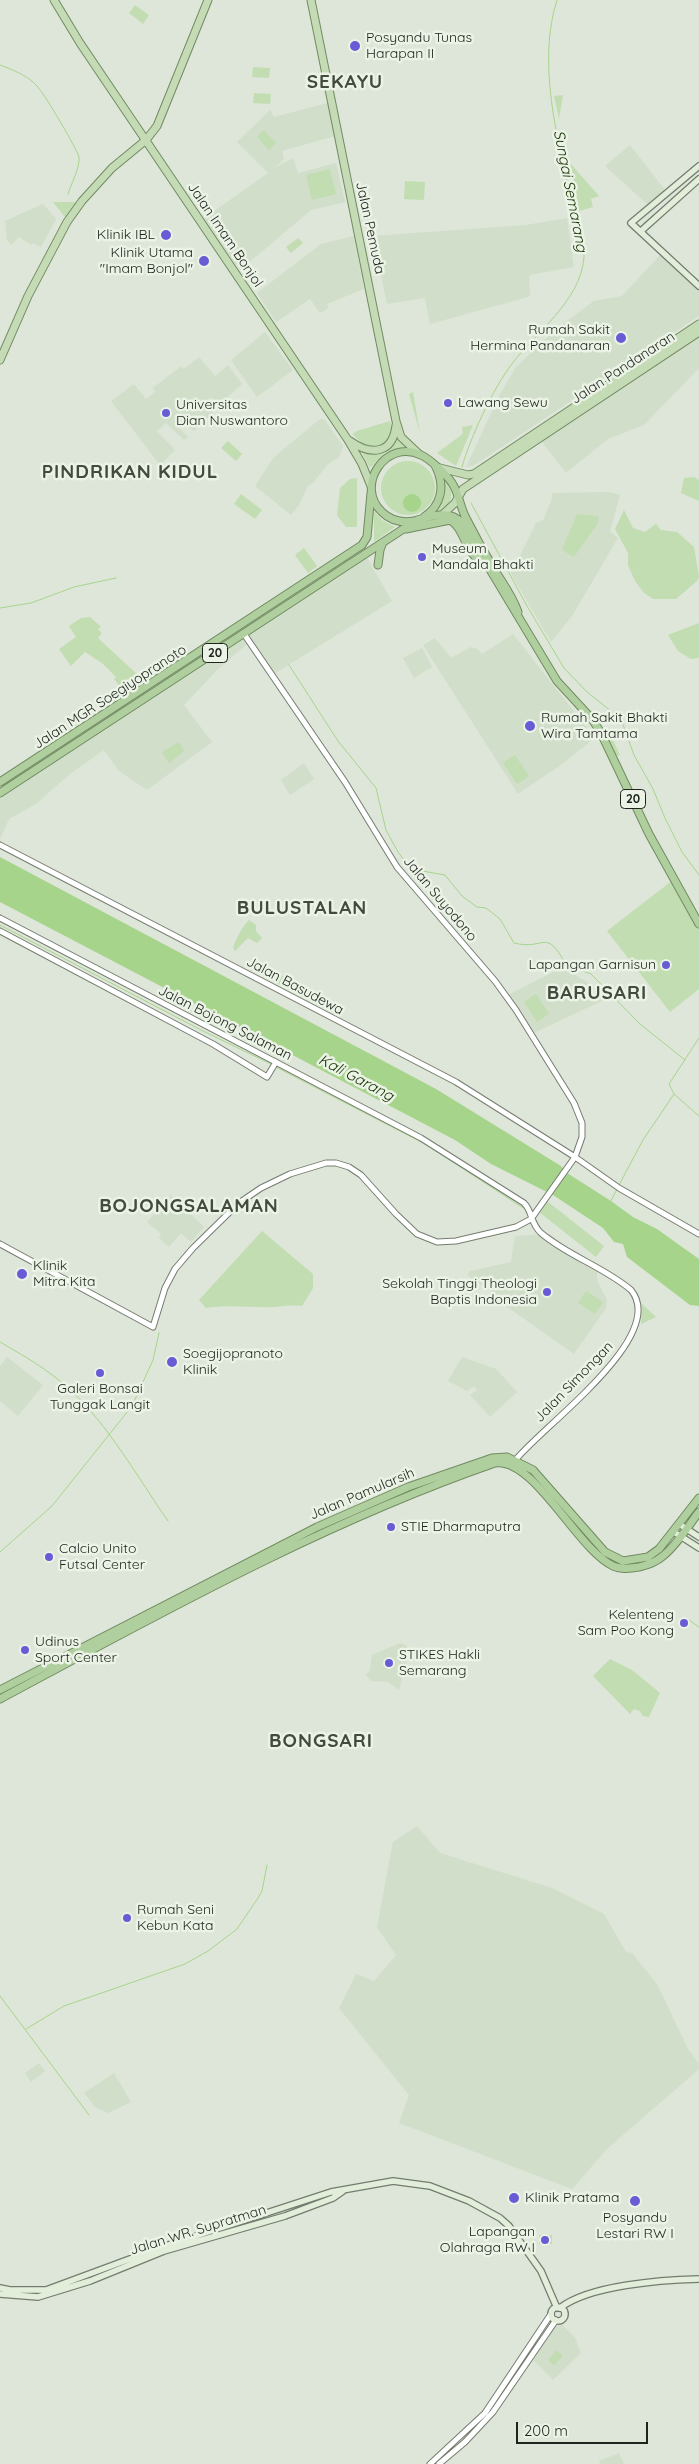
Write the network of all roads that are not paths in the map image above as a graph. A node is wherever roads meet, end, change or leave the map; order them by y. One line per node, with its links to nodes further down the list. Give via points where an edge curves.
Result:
1 (54, 0): 4 (main road, Jalan Imam Bonjol)
2 (208, 0): 4 (main road, via 157,126)
3 (311, 0): 12 (main road, Jalan Pemuda)
4 (146, 140): 11 (main road, via 112,168 66,222); 13 (main road, Jalan Imam Bonjol)
5 (699, 166): 7 (main road, via 631,223)
6 (699, 179): 7 (main road)
7 (641, 232): 8 (main road)
8 (699, 286)
9 (699, 324): 15 (main road, Jalan Pandanaran, via 474,474)
10 (699, 332): 17 (main road, Jalan Pandanaran, via 465,488)
11 (0, 360)
12 (396, 421): 13 (main road, via 393,438 381,450 368,451); 14 (main road, Jalan Pemuda, via 401,437)
13 (348, 440): 16 (main road, Jalan Imam Bonjol)
14 (419, 454): 15 (highway, 20); 16 (highway, 20, via 399,452 383,460 373,475)
15 (436, 467): 17 (highway, 20, via 452,482); 19 (highway, 20, via 441,482 440,496 434,508)
16 (371, 489): 19 (highway, 20, via 376,506 385,515 398,521); 26 (highway, Jalan MGR Soegiyopranoto / 20, via 367,538 362,545)
17 (458, 497): 18 (main road, Jalan Pandanaran); 24 (highway, 20, via 466,519 516,604)
18 (443, 514): 19 (highway, 20); 22 (highway, 20, via 459,519)
19 (417, 520): 20 (highway, 20)
20 (392, 536): 21 (highway, 20); 22 (highway, via 408,528 450,520 456,524 474,556)
21 (383, 542): 23 (highway); 25 (highway, Jalan MGR Soegiyopranoto / 20)
22 (484, 561): 24 (highway, 20)
23 (378, 565)
24 (520, 617): 30 (highway, 20, via 557,682 592,719 601,734 649,834)
25 (244, 634): 27 (highway, Jalan MGR Soegiyopranoto / 20); 37 (street, Jalan Suyodono, via 345,782 397,867 495,981 556,1071 582,1123 582,1137)
26 (0, 782)
27 (0, 793)
28 (0, 845): 37 (street, Jalan Basudewa, via 456,1082)
29 (0, 918): 32 (street, Jalan Bojong Salaman)
30 (699, 924)
31 (0, 930): 33 (street)
32 (22, 930): 33 (street); 34 (street, Jalan Bojong Salaman)
33 (16, 938): 35 (street)
34 (173, 1010): 35 (street); 36 (street, Jalan Bojong Salaman)
35 (168, 1019): 36 (street, via 268,1076)
36 (275, 1063): 38 (street, Jalan Bojong Salaman, via 407,1130 471,1168 524,1203 530,1210)
37 (575, 1157): 38 (street, Jalan Suyodono); 39 (street, Jalan Basudewa)
38 (530, 1219): 40 (street, via 516,1227 456,1241 430,1240 402,1221 357,1172 336,1163 316,1165 261,1188 228,1212 175,1269 161,1298 153,1327); 41 (street, Jalan Simongan, via 547,1237 631,1290 636,1299 637,1321 629,1341 603,1373)
39 (699, 1234)
40 (0, 1244)
41 (513, 1463): 46 (highway, via 533,1470 605,1552 619,1561 654,1554); 49 (highway, Jalan Pamularsih, via 498,1457 452,1470 317,1526); 50 (highway, Jalan Pamularsih, via 501,1462 469,1472 335,1526)
42 (699, 1498): 44 (highway)
43 (699, 1512): 45 (highway)
44 (679, 1524): 45 (main road); 46 (highway)
45 (686, 1529): 46 (highway); 47 (main road)
46 (677, 1534): 48 (main road)
47 (699, 1537)
48 (699, 1548)
49 (0, 1690)
50 (0, 1698)
51 (343, 2192): 53 (main road, Jalan WR. Supratman, via 331,2192 164,2246 46,2290); 54 (main road, Jalan WR. Supratman, via 285,2216 149,2256 90,2281 38,2297); 55 (main road, Jalan WR. Supratman, via 393,2181 421,2184 492,2213 509,2226 531,2256)
52 (699, 2279): 55 (main road, via 606,2289)
53 (0, 2288)
54 (0, 2294)
55 (558, 2308): 56 (main road); 57 (main road, via 565,2314 561,2320)
56 (551, 2314): 57 (main road); 58 (street)
57 (556, 2320): 58 (street)
58 (487, 2415): 59 (street); 60 (street)
59 (430, 2464)
60 (439, 2464)

